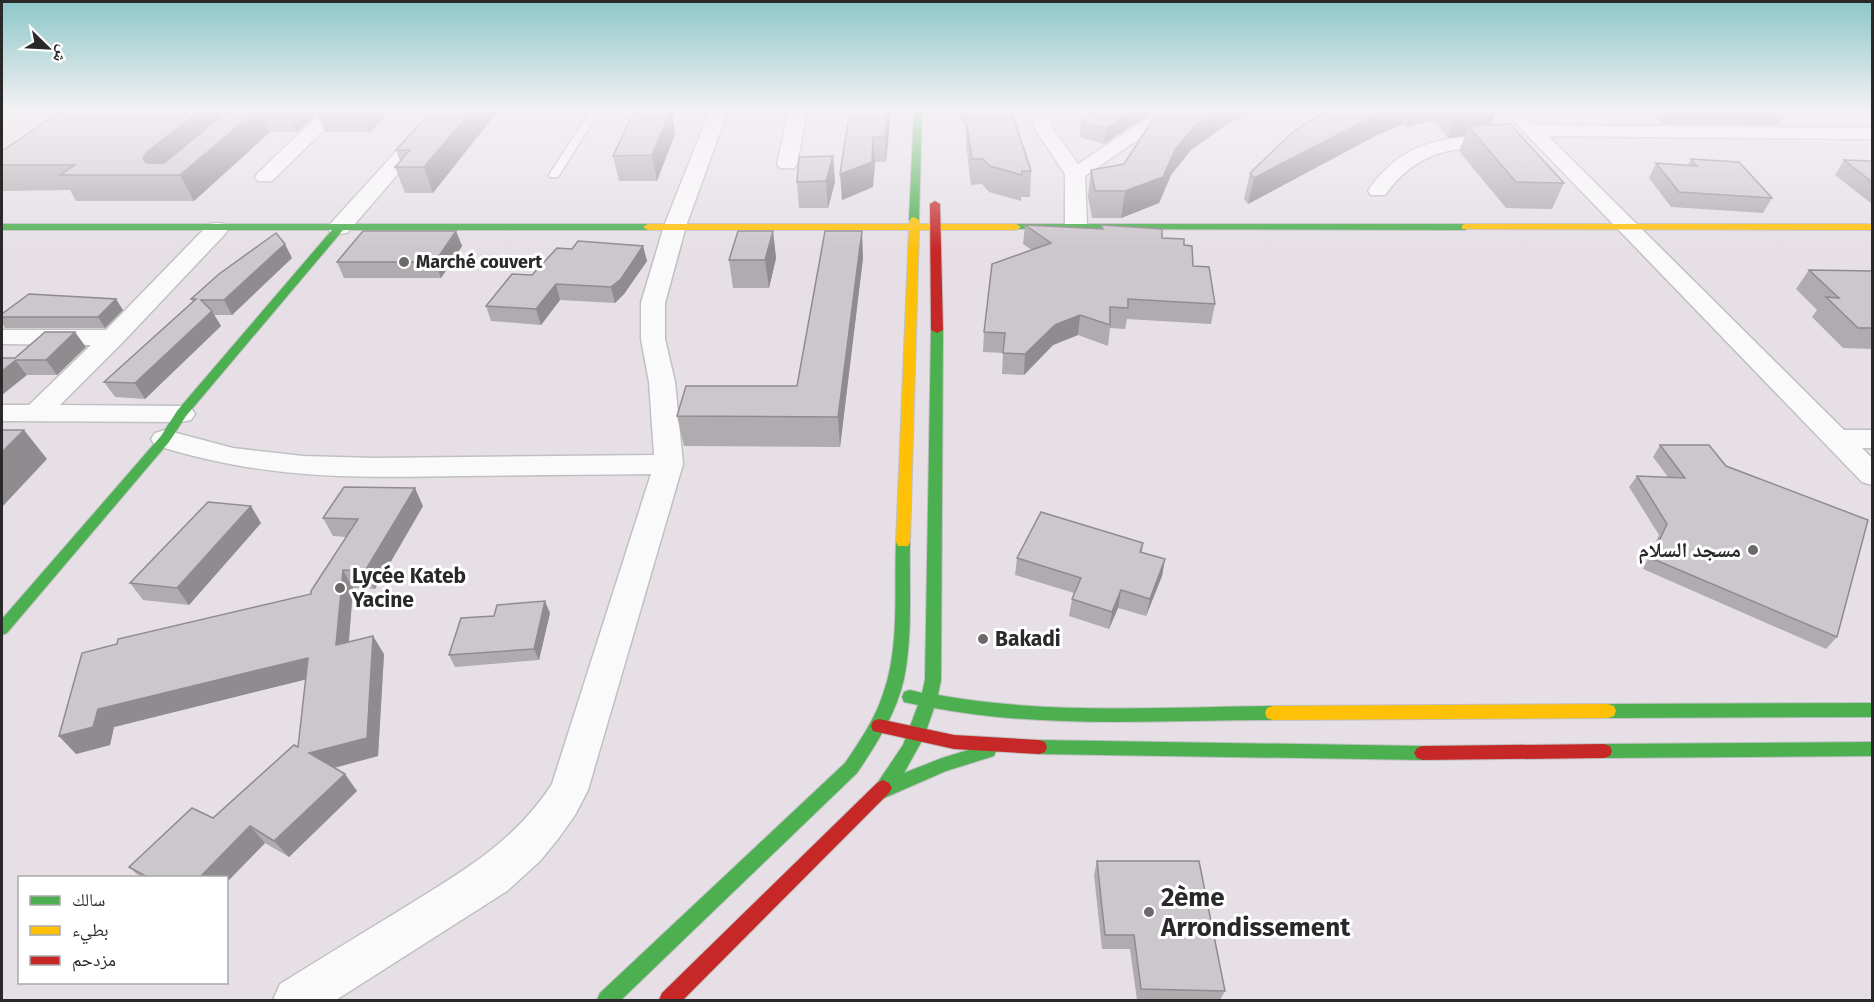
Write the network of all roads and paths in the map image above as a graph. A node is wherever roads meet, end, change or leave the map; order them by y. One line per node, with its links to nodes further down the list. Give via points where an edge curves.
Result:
1 (286, 157): 14 (street)
2 (402, 157): 24 (street)
3 (566, 157): 13 (lane)
4 (701, 157): 17 (street)
5 (788, 157): 11 (street)
6 (916, 157): 19 (main road)
7 (1063, 157): 12 (street)
8 (1100, 157): 12 (street)
9 (1411, 157): 15 (street, via 1394,168)
10 (1558, 157): 21 (street)
11 (787, 164)
12 (1075, 174): 20 (street)
13 (554, 175)
14 (265, 177)
15 (1378, 191)
16 (935, 192): 18 (main road)
17 (675, 226): 19 (main road); 24 (main road); 34 (street, via 652,319)
18 (935, 226): 19 (main road); 20 (main road); 37 (main road)
19 (912, 227): 39 (main road, via 898,667)
20 (1076, 227): 21 (main road)
21 (1626, 227): 22 (main road); 32 (street)
22 (1872, 227)
23 (2, 228): 25 (main road)
24 (339, 228): 25 (main road); 30 (main road)
25 (217, 229): 27 (street)
26 (2, 337): 27 (street)
27 (113, 338): 29 (street)
28 (2, 413): 29 (street)
29 (36, 413): 30 (street)
30 (181, 414): 31 (main road)
31 (165, 439): 34 (street, via 196,451 243,460 360,468); 36 (main road)
32 (1837, 439): 33 (street); 35 (street)
33 (1872, 439)
34 (669, 464): 49 (street, via 578,767 556,813 517,857 492,877)
35 (1872, 475)
36 (2, 629)
37 (935, 662): 38 (main road); 41 (main road)
38 (944, 676)
39 (893, 693): 41 (main road); 44 (main road)
40 (964, 693): 43 (main road)
41 (930, 701): 43 (main road); 45 (main road)
42 (1872, 710): 43 (main road)
43 (1009, 713)
44 (879, 726): 45 (main road); 50 (main road, via 850,768 828,791)
45 (917, 735): 46 (main road); 48 (main road)
46 (1007, 746): 47 (main road, via 1414,753); 48 (main road, via 942,765)
47 (1872, 749)
48 (878, 793): 51 (main road)
49 (296, 1000)
50 (607, 1000)
51 (669, 1000)

